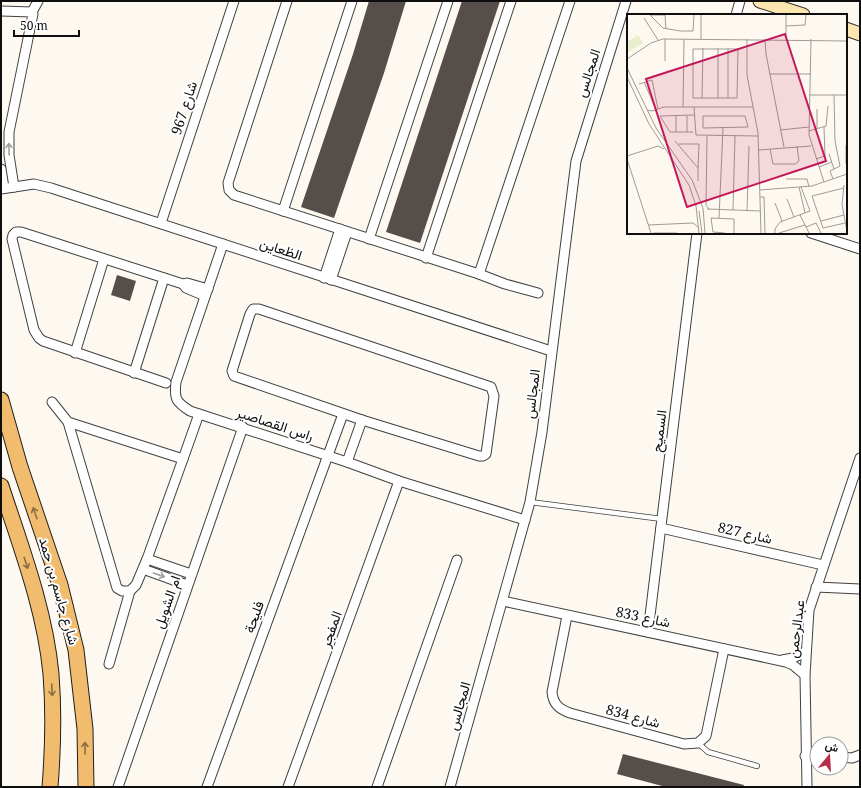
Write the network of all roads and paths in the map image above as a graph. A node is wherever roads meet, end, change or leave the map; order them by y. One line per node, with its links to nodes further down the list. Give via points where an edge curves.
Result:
1 (38, 1): 12 (street)
2 (234, 1): 20 (street, شارع 967)
3 (287, 1): 19 (street, via 228,186 234,195)
4 (352, 1): 19 (street)
5 (448, 1): 24 (street)
6 (511, 1): 27 (street)
7 (570, 1): 29 (street)
8 (626, 1): 34 (street, المجالس, via 576,161)
9 (740, 1): 13 (street)
10 (760, 1): 14 (street)
11 (1, 11): 12 (street)
12 (32, 12): 15 (street, via 33,17)
13 (736, 14)
14 (800, 14)
15 (5, 133): 17 (street, one-way to 15)
16 (1, 169): 18 (street)
17 (14, 187): 18 (street, الظعاين); 20 (street, الظعاين, via 34,184 51,188)
18 (3, 189)
19 (283, 210): 21 (street)
20 (161, 224): 25 (street, الظعاين)
21 (343, 231): 24 (street); 31 (street)
22 (697, 234): 53 (street, السميح)
23 (814, 234): 26 (street)
24 (369, 239): 27 (street)
25 (223, 244): 31 (street, الظعاين); 32 (street, راس القصاصير)
26 (860, 249)
27 (426, 258): 29 (street)
28 (104, 259): 30 (street); 35 (street); 35 (street, via 21,232 13,235 36,333 43,341)
29 (479, 274): 33 (street)
30 (164, 278): 32 (street, via 187,283); 36 (street)
31 (328, 279): 34 (street, الظعاين)
32 (207, 292): 40 (street, راس القصاصير, via 174,394 181,405)
33 (538, 293)
34 (551, 351): 51 (street, المجالس, via 541,439)
35 (75, 353): 36 (street)
36 (134, 373): 37 (street)
37 (166, 384)
38 (1, 400): 78 (main road, شارع جاسم بن حمد, one-way to 38, via 85,729 76,650 60,585 20,467)
39 (52, 402): 43 (street)
40 (199, 414): 44 (street, راس القصاصير); 47 (street)
41 (343, 414): 42 (street); 42 (street, via 234,376 232,371 253,309 260,309 488,385 494,392 486,451 483,456); 45 (street, فليحة)
42 (362, 420): 48 (street)
43 (68, 422): 47 (street); 62 (street, via 117,588)
44 (243, 427): 45 (street, راس القصاصير); 58 (street, ام الشويل)
45 (328, 456): 48 (street, راس القصاصير); 80 (street, فليحة)
46 (860, 458): 56 (street, عبدالرحمن)
47 (183, 460): 54 (street)
48 (347, 462): 49 (street, راس القصاصير)
49 (399, 481): 52 (street, راس القصاصير); 81 (street, المفجر)
50 (1, 486): 77 (main road, شارع جاسم بن حمد, one-way to 77, via 31,577 51,673 54,725)
51 (530, 502): 52 (street, المجالس); 53 (lane)
52 (525, 520): 63 (street, المجالس)
53 (662, 523): 56 (street, شارع 827); 65 (street, السميح)
54 (148, 559): 57 (street); 58 (street)
55 (457, 560): 82 (street)
56 (823, 566): 60 (street, عبدالرحمن)
57 (143, 569): 59 (street, one-way to 59); 62 (street, via 136,585)
58 (191, 574): 59 (street, ام الشويل)
59 (188, 585): 79 (street, ام الشويل)
60 (816, 587): 61 (street); 67 (street, عبدالرحمن, via 809,610)
61 (860, 589)
62 (130, 591): 69 (street)
63 (503, 601): 64 (street, شارع 833); 83 (street, المجالس)
64 (568, 616): 65 (street, شارع 833); 71 (street, شارع 834, via 552,692 556,705 570,713 684,744)
65 (648, 632): 66 (street, شارع 833)
66 (724, 649): 68 (street, شارع 833); 71 (street, via 708,731)
67 (805, 652): 68 (street, شارع 833, via 793,658); 70 (street, عبدالرحمن)
68 (778, 660): 70 (street, شارع 833, via 793,665)
69 (110, 664)
70 (805, 675): 73 (street, عبدالرحمن)
71 (698, 743): 76 (lane, via 708,752)
72 (860, 755): 75 (street)
73 (805, 756): 74 (street); 84 (street, عبدالرحمن)
74 (809, 756)
75 (849, 758)
76 (757, 766)
77 (50, 786)
78 (86, 787)
79 (118, 787)
80 (207, 787)
81 (288, 787)
82 (377, 787)
83 (450, 787)
84 (807, 787)

